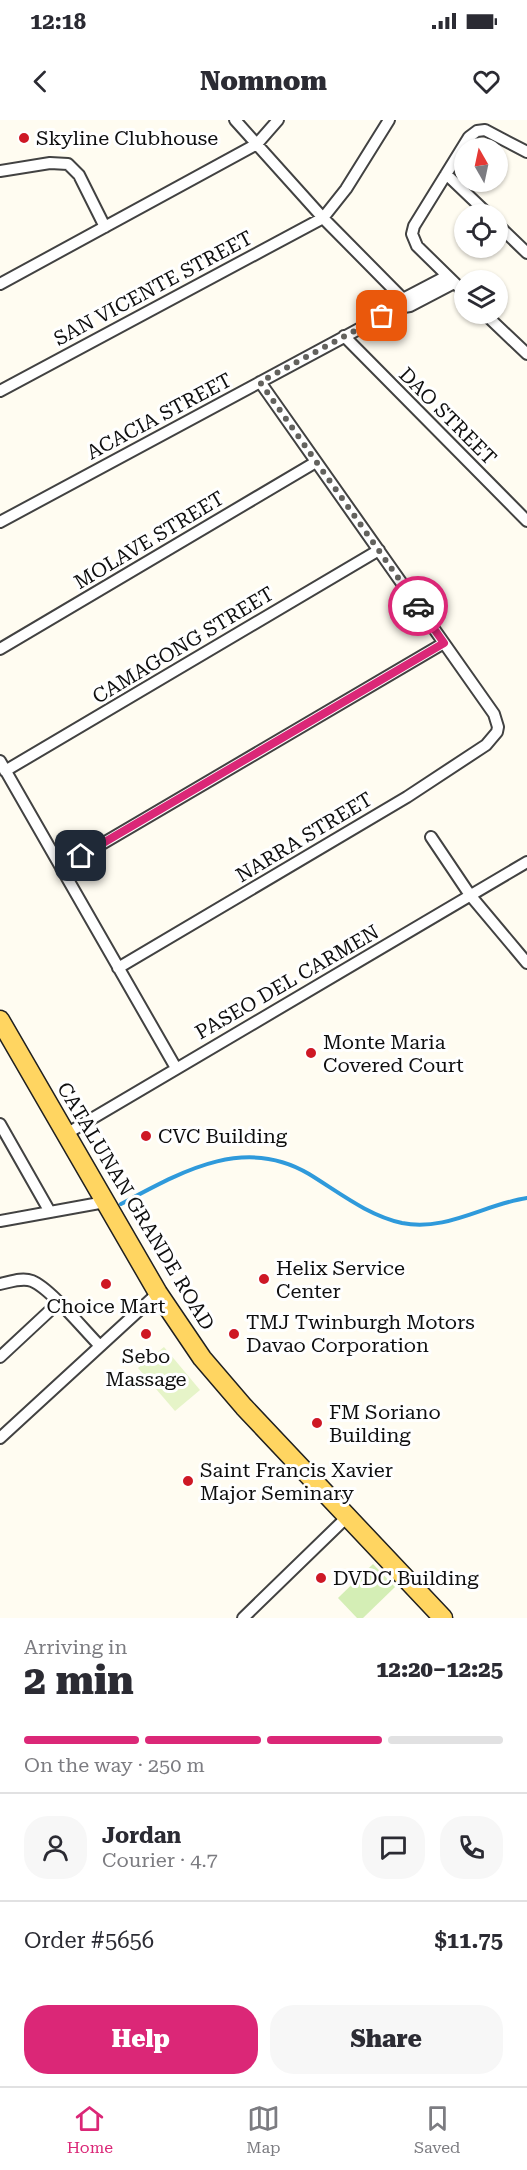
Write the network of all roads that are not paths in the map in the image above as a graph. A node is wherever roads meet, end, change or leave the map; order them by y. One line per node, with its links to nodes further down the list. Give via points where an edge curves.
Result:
1 (235, 120): 4 (street)
2 (278, 120): 4 (street)
3 (389, 120): 9 (street)
4 (257, 144): 9 (street); 10 (street)
5 (527, 151): 7 (street, via 485,130 477,131)
6 (0, 171): 10 (street, via 69,164 79,175)
7 (446, 174): 8 (street); 13 (street, via 412,234 417,246)
8 (478, 204)
9 (323, 218): 16 (street); 21 (street, SAN VICENTE STREET)
10 (105, 227): 15 (street)
11 (508, 235): 12 (street)
12 (527, 253)
13 (450, 279): 14 (street); 16 (street, ACACIA STREET)
14 (454, 283)
15 (0, 284)
16 (403, 304): 18 (street, ACACIA STREET)
17 (496, 324): 19 (street)
18 (344, 336): 20 (street, ACACIA STREET); 23 (street, DAO STREET)
19 (527, 354)
20 (260, 382): 22 (street); 24 (street, ACACIA STREET)
21 (0, 391)
22 (316, 462): 25 (street); 27 (street, MOLAVE STREET)
23 (527, 521)
24 (0, 522)
25 (379, 550): 26 (street); 28 (street, CAMAGONG STREET)
26 (444, 643): 31 (street); 34 (street, NARRA STREET, via 494,714 498,727 493,740 407,797)
27 (0, 649)
28 (3, 766): 31 (street)
29 (431, 837): 32 (street)
30 (526, 864): 32 (street, PASEO DEL CARMEN)
31 (61, 868): 34 (street)
32 (470, 895): 33 (street); 36 (street, PASEO DEL CARMEN)
33 (527, 963)
34 (118, 968): 36 (street)
35 (0, 1020): 38 (main road, CATALUNAN GRANDE ROAD)
36 (176, 1068): 38 (street, PASEO DEL CARMEN)
37 (0, 1124): 40 (street)
38 (66, 1134): 39 (main road, CATALUNAN GRANDE ROAD)
39 (105, 1202): 40 (street); 43 (main road, CATALUNAN GRANDE ROAD)
40 (50, 1212): 41 (street)
41 (0, 1221)
42 (0, 1284): 44 (street, via 33,1281)
43 (158, 1293): 45 (street); 48 (main road, CATALUNAN GRANDE ROAD, via 224,1386)
44 (58, 1303): 45 (street); 46 (street)
45 (100, 1346): 47 (street)
46 (0, 1357)
47 (0, 1438)
48 (347, 1517): 49 (street); 50 (main road, CATALUNAN GRANDE ROAD)
49 (243, 1618)
50 (443, 1618)

